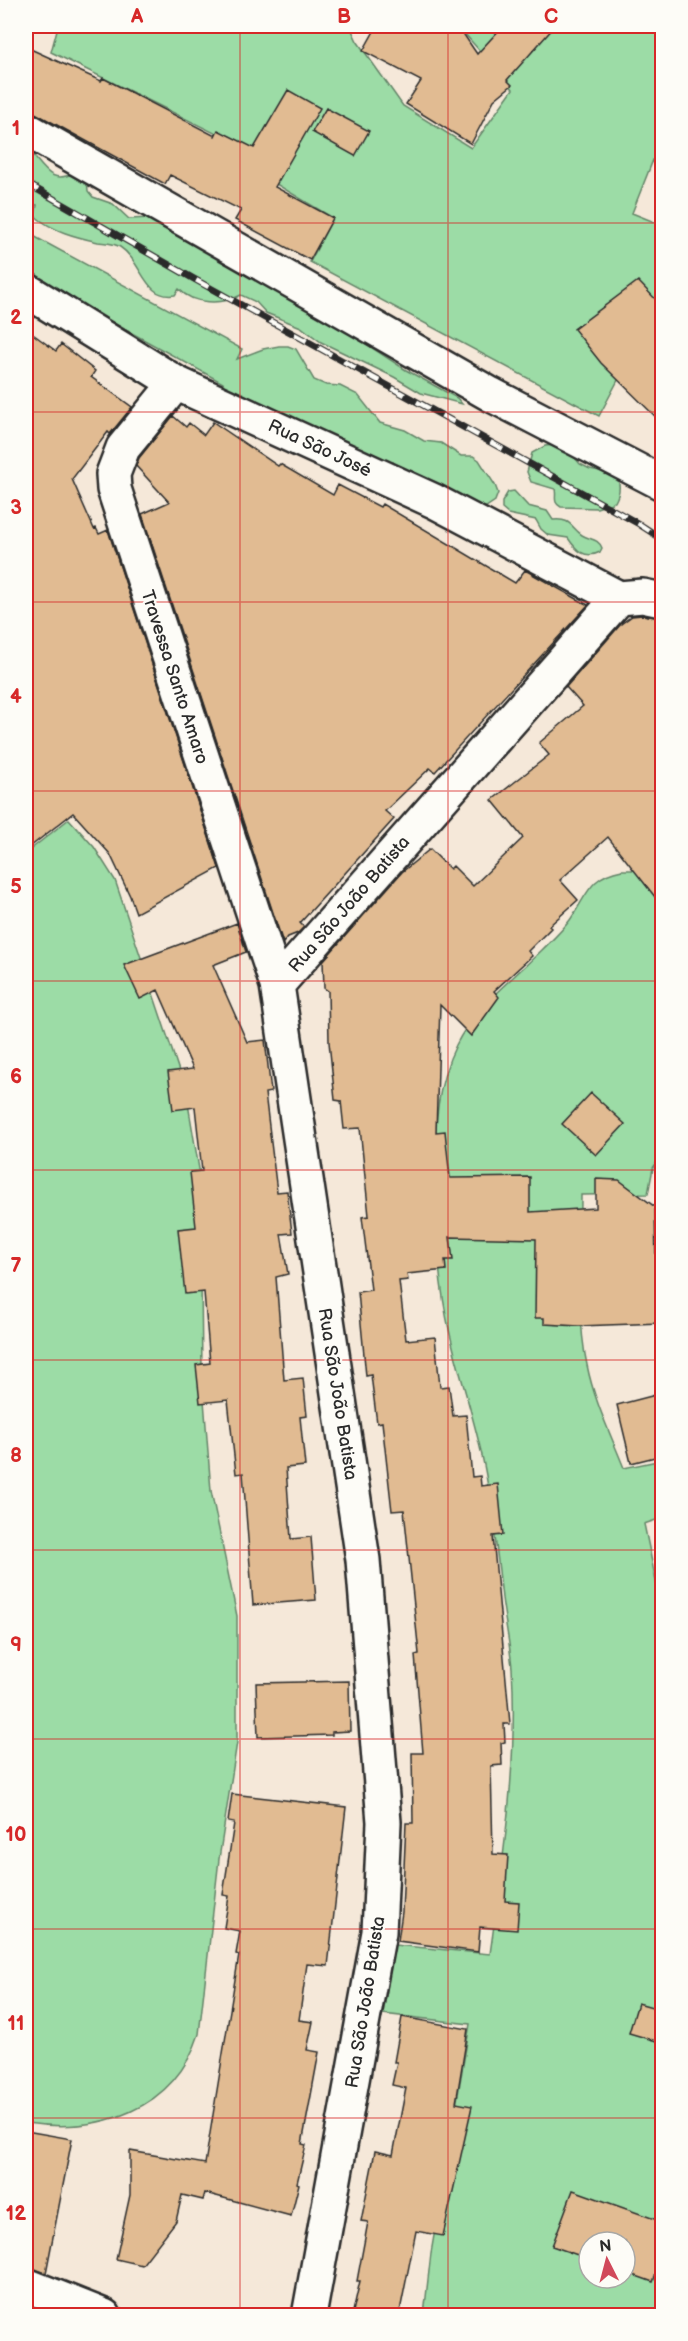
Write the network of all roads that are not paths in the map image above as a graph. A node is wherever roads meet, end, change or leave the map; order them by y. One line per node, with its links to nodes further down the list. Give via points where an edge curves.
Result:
1 (26, 129): 4 (street, via 490,394)
2 (26, 290): 3 (street, Rua São José)
3 (176, 383): 5 (street, Rua São José, via 434,501); 7 (street, Travessa Santo Amaro, via 123,448 113,474 114,489)
4 (663, 483)
5 (619, 598): 6 (street, via 643,596); 7 (street, Rua São João Batista)
6 (663, 600)
7 (277, 986): 10 (street, Rua São João Batista, via 363,1560 384,1822 378,1932)
8 (26, 2285): 9 (street)
9 (104, 2316)
10 (309, 2316)

